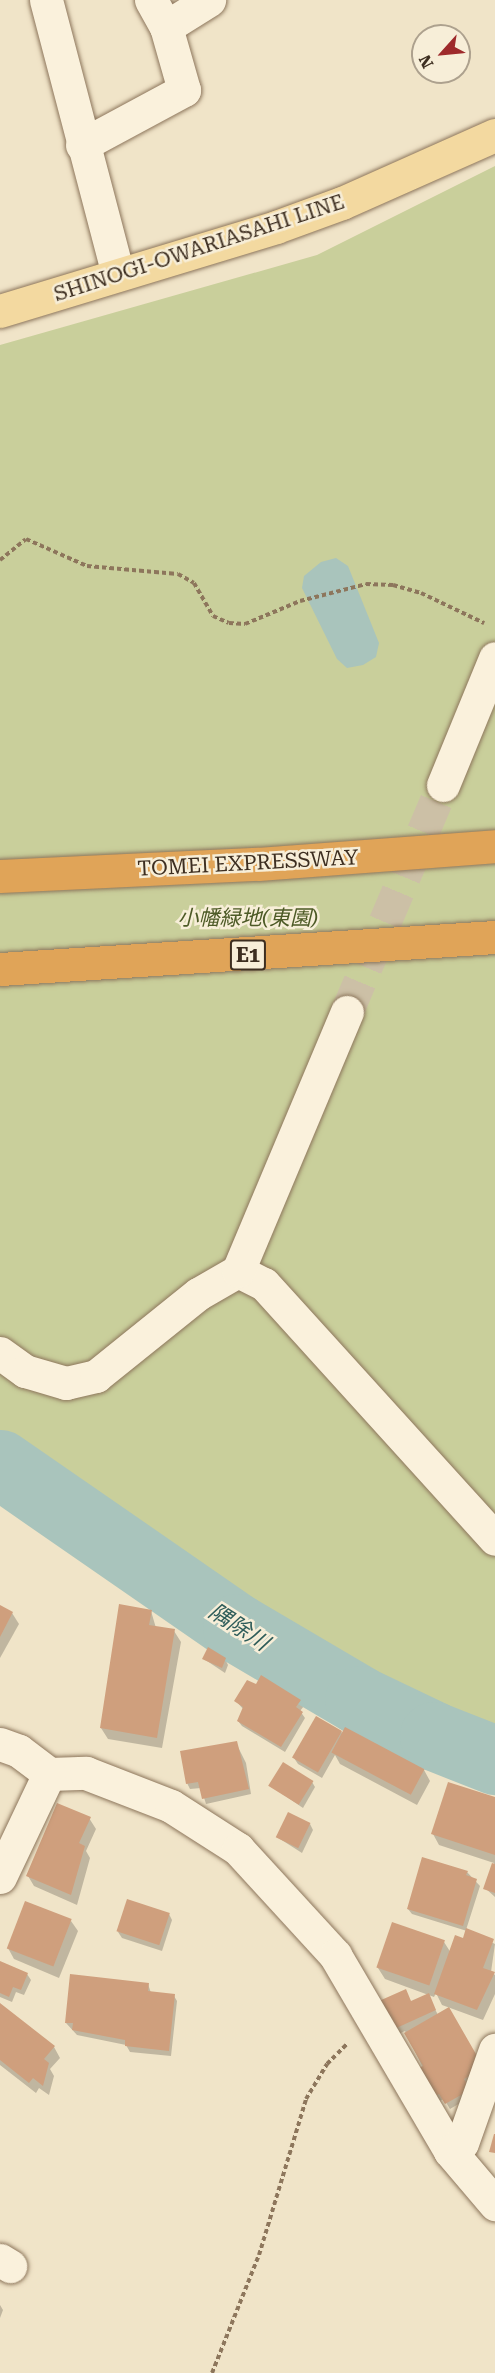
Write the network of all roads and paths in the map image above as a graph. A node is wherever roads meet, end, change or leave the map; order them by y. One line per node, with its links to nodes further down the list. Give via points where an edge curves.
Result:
1 (46, 0): 5 (street)
2 (209, 0): 3 (street)
3 (158, 13): 5 (street, via 184,90)
4 (495, 135): 6 (main road, SHINOGI-OWARIASAHI LINE, via 342,203)
5 (82, 145): 6 (street)
6 (118, 274): 7 (main road, SHINOGI-OWARIASAHI LINE)
7 (0, 311)
8 (0, 560): 9 (path, via 26,540 87,566 178,574 194,583 213,616 229,624 245,624 300,601 366,584 393,585 421,593)
9 (495, 628)
10 (495, 658): 11 (street)
11 (443, 785)
12 (495, 846): 13 (highway, TOMEI EXPRESSWAY, via 258,864)
13 (0, 876)
14 (495, 937): 15 (highway, E1)
15 (0, 969)
16 (347, 1012): 17 (street)
17 (238, 1271): 18 (street, via 198,1294 96,1376 66,1383 25,1371); 19 (street, via 264,1284)
18 (0, 1353)
19 (495, 1539)
20 (0, 1744): 21 (street, via 19,1751)
21 (49, 1774): 22 (street); 23 (street, via 86,1773 171,1806 238,1849 335,1955)
22 (0, 1877)
23 (375, 2020): 25 (street); 27 (path, via 327,2064 306,2099 259,2256)
24 (495, 2050): 25 (street, via 462,2143)
25 (450, 2151): 26 (street)
26 (495, 2204)
27 (212, 2373)

